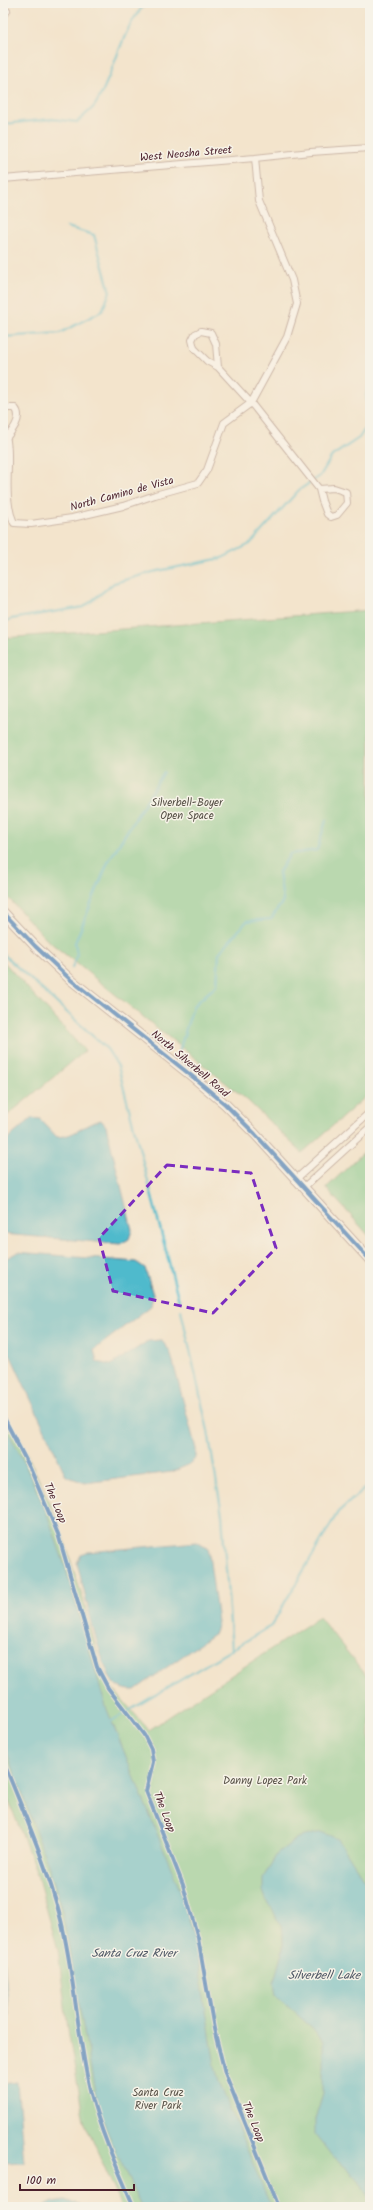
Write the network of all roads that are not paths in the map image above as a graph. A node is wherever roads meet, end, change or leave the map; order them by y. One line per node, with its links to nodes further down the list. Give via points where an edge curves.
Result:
1 (370, 148): 2 (street, West Neosha Street)
2 (255, 158): 3 (street, West Neosha Street); 5 (street, North Camino de Vista, via 259,201 292,280 297,304 287,337)
3 (3, 179)
4 (218, 367): 4 (street, via 216,344 212,333 201,331 195,334 192,340 194,348 207,361); 5 (street)
5 (251, 403): 8 (street, North Camino de Vista, via 224,423 207,470 198,483 155,494 123,506 31,524 14,523 8,495); 9 (street)
6 (3, 410): 8 (street, North Camino de Vista, via 15,408 18,413 16,424)
7 (3, 425): 8 (street, North Camino de Vista)
8 (8, 436)
9 (319, 490): 9 (street, via 327,514 331,517 347,503 346,492 334,488)
10 (3, 912): 13 (main road, North Silverbell Road, via 34,946 71,980 225,1104)
11 (370, 1112): 13 (street)
12 (370, 1127): 14 (street)
13 (296, 1180): 14 (main road, North Silverbell Road)
14 (303, 1188): 15 (main road, North Silverbell Road)
15 (370, 1260)

